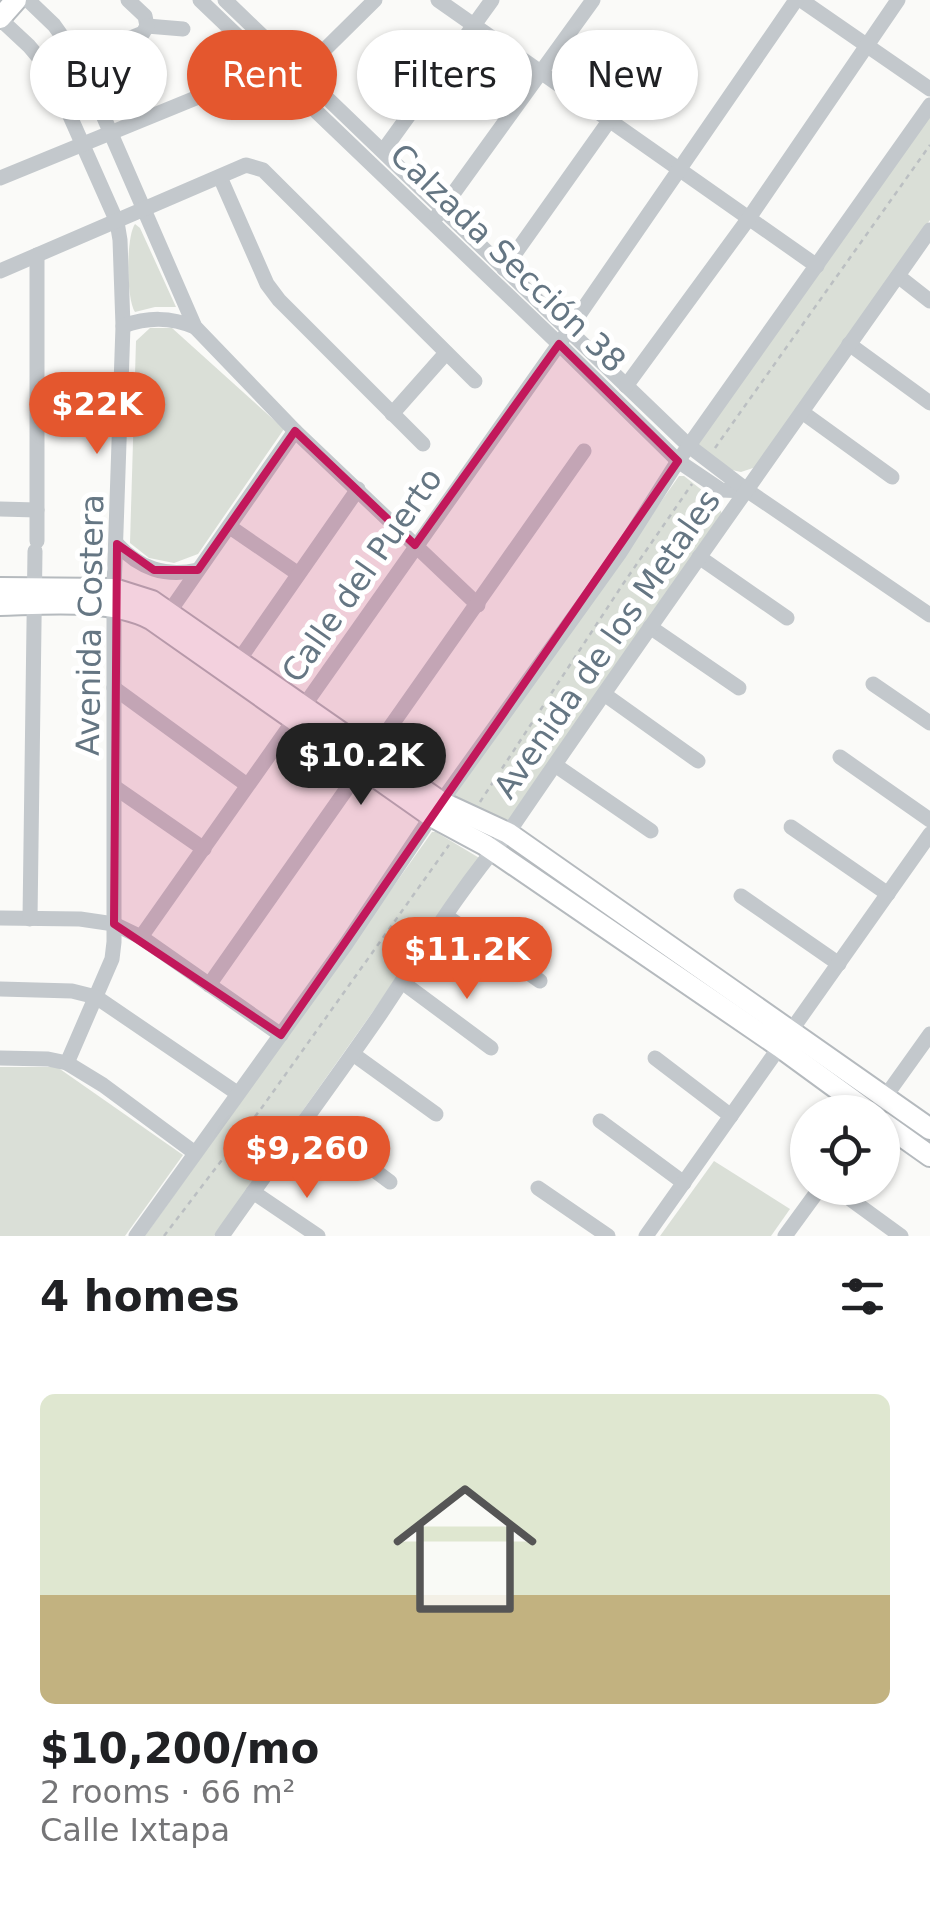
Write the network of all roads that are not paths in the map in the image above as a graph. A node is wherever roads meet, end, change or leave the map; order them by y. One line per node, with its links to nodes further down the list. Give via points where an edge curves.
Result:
1 (16, 0): 12 (main road)
2 (28, 0): 17 (street)
3 (128, 0): 14 (street)
4 (200, 0): 13 (street, Calzada Sección 38)
5 (375, 0): 21 (street)
6 (438, 0): 15 (street)
7 (492, 0): 15 (street)
8 (592, 0): 24 (street)
9 (799, 0): 22 (street); 37 (street, Calle del Puerto)
10 (898, 0): 22 (street)
11 (235, 3): 13 (street); 20 (street, Calzada Sección 38)
12 (0, 19): 23 (street, Avenida Costera)
13 (222, 22): 19 (street, Calzada Sección 38)
14 (147, 26): 16 (street); 18 (street)
15 (474, 27): 24 (street); 36 (street)
16 (183, 29)
17 (58, 30)
18 (145, 30)
19 (230, 30)
20 (260, 30)
21 (337, 37)
22 (866, 46): 26 (street); 42 (street)
23 (30, 47)
24 (540, 73): 25 (street); 41 (street)
25 (552, 81)
26 (930, 88)
27 (187, 102): 34 (street)
28 (930, 105): 46 (street)
29 (337, 109): 36 (street, Calzada Sección 38)
30 (72, 120): 35 (street, Avenida Costera)
31 (105, 120): 34 (street)
32 (327, 120): 41 (street, Calzada Sección 38)
33 (609, 120): 37 (street); 47 (street)
34 (111, 133): 35 (street); 40 (street)
35 (83, 144): 39 (street); 43 (street, Avenida Costera)
36 (382, 151): 41 (street, Calzada Sección 38)
37 (680, 169): 42 (street); 53 (street, Calle del Puerto)
38 (220, 177): 40 (street); 55 (street, via 246,164 262,170); 60 (street, via 267,284)
39 (0, 178)
40 (145, 210): 43 (street); 52 (street)
41 (437, 216): 47 (street, Calzada Sección 38); 53 (street, Calzada Sección 38)
42 (750, 218): 46 (street); 57 (street)
43 (117, 222): 45 (street); 51 (street, Avenida Costera)
44 (930, 230): 49 (street, Avenida de los Metales)
45 (37, 256): 48 (street); 70 (street)
46 (817, 266): 63 (street)
47 (504, 269): 53 (street, Calzada Sección 38)
48 (0, 271)
49 (898, 276): 50 (street); 54 (street, Avenida de los Metales)
50 (930, 301)
51 (124, 326): 52 (street, via 159,319); 72 (street, Avenida Costera)
52 (195, 327): 61 (street)
53 (564, 337): 57 (street, Calzada Sección 38); 65 (street, Calzada Sección 38); 73 (street, Calle del Puerto)
54 (850, 344): 58 (street); 59 (street, Avenida de los Metales)
55 (446, 353): 56 (street); 60 (street)
56 (475, 380)
57 (626, 386): 63 (street, Calzada Sección 38)
58 (930, 403)
59 (802, 412): 66 (street); 68 (street, Avenida de los Metales)
60 (392, 414): 62 (street)
61 (295, 431): 67 (street); 71 (street)
62 (423, 444)
63 (690, 446): 65 (street); 68 (street, Calzada Sección 38)
64 (584, 451): 81 (street)
65 (678, 461): 68 (street, Calzada Sección 38, via 722,490); 99 (street)
66 (892, 478)
67 (358, 489): 73 (street); 76 (street)
68 (748, 491): 74 (street, Avenida de los Metales); 82 (street, Calzada Sección 38)
69 (0, 509): 70 (street)
70 (37, 510): 78 (street)
71 (230, 527): 75 (street); 76 (street)
72 (117, 544): 75 (street, via 154,570); 79 (street, Avenida Costera)
73 (415, 545): 81 (street); 91 (street, Calle del Puerto)
74 (698, 557): 84 (street); 85 (street, Avenida de los Metales)
75 (198, 570): 83 (street)
76 (297, 573): 86 (street)
77 (0, 588): 78 (main road)
78 (34, 596): 79 (main road); 80 (main road); 112 (street)
79 (114, 598): 83 (main road); 88 (street, Avenida Costera)
80 (0, 604)
81 (478, 605): 94 (street)
82 (930, 614)
83 (165, 618): 86 (main road); 91 (main road)
84 (787, 618)
85 (650, 627): 89 (street); 90 (street, Avenida de los Metales)
86 (239, 660): 91 (main road)
87 (873, 684): 92 (street)
88 (114, 688): 97 (street); 98 (street, Avenida Costera)
89 (739, 688)
90 (604, 694): 95 (street); 96 (street, Avenida de los Metales)
91 (299, 712): 94 (main road); 97 (street, Calle del Puerto)
92 (930, 723)
93 (840, 757): 100 (street)
94 (367, 761): 99 (main road); 120 (street)
95 (698, 761)
96 (554, 764): 103 (street); 104 (street, Avenida de los Metales)
97 (247, 784): 106 (street, Calle del Puerto)
98 (116, 788): 106 (street); 113 (street, Avenida Costera)
99 (436, 808): 101 (main road); 124 (street)
100 (930, 820)
101 (465, 823): 104 (main road); 107 (main road)
102 (791, 827): 108 (street)
103 (650, 831)
104 (508, 833): 107 (street, Avenida de los Metales); 114 (main road)
105 (930, 834): 108 (street)
106 (204, 848): 115 (street, Calle del Puerto)
107 (493, 850): 110 (street, Avenida de los Metales); 116 (main road)
108 (888, 894): 117 (street)
109 (741, 896): 117 (street)
110 (446, 916): 118 (street); 119 (street, Avenida de los Metales)
111 (0, 918): 112 (street)
112 (30, 918): 113 (street)
113 (114, 924): 115 (street); 122 (street, via 112,959)
114 (650, 932): 116 (main road); 125 (main road)
115 (141, 937): 120 (street)
116 (637, 950): 125 (main road)
117 (838, 964): 125 (street)
118 (540, 981)
119 (402, 982): 126 (street); 127 (street, Avenida de los Metales)
120 (209, 985): 124 (street)
121 (0, 989): 122 (street)
122 (96, 997): 130 (street); 131 (street)
123 (930, 1034): 133 (street)
124 (281, 1035): 131 (street)
125 (786, 1039): 132 (main road); 135 (street)
126 (491, 1048)
127 (353, 1054): 134 (street); 137 (street, Avenida de los Metales)
128 (0, 1058): 130 (street)
129 (656, 1058): 135 (street)
130 (68, 1063): 141 (street)
131 (237, 1092): 141 (street)
132 (860, 1095)
133 (885, 1095)
134 (436, 1114)
135 (731, 1116): 144 (street)
136 (900, 1116): 139 (main road)
137 (307, 1120): 143 (street); 146 (street, Avenida de los Metales)
138 (600, 1121): 144 (street)
139 (930, 1128)
140 (900, 1135): 142 (main road)
141 (194, 1153): 149 (street)
142 (930, 1156)
143 (390, 1182)
144 (684, 1184): 153 (street)
145 (538, 1188): 152 (street)
146 (254, 1192): 150 (street, Avenida de los Metales); 151 (street)
147 (808, 1205): 154 (street)
148 (858, 1205): 155 (street)
149 (136, 1236)
150 (222, 1236)
151 (318, 1236)
152 (608, 1236)
153 (646, 1236)
154 (785, 1236)
155 (901, 1236)

